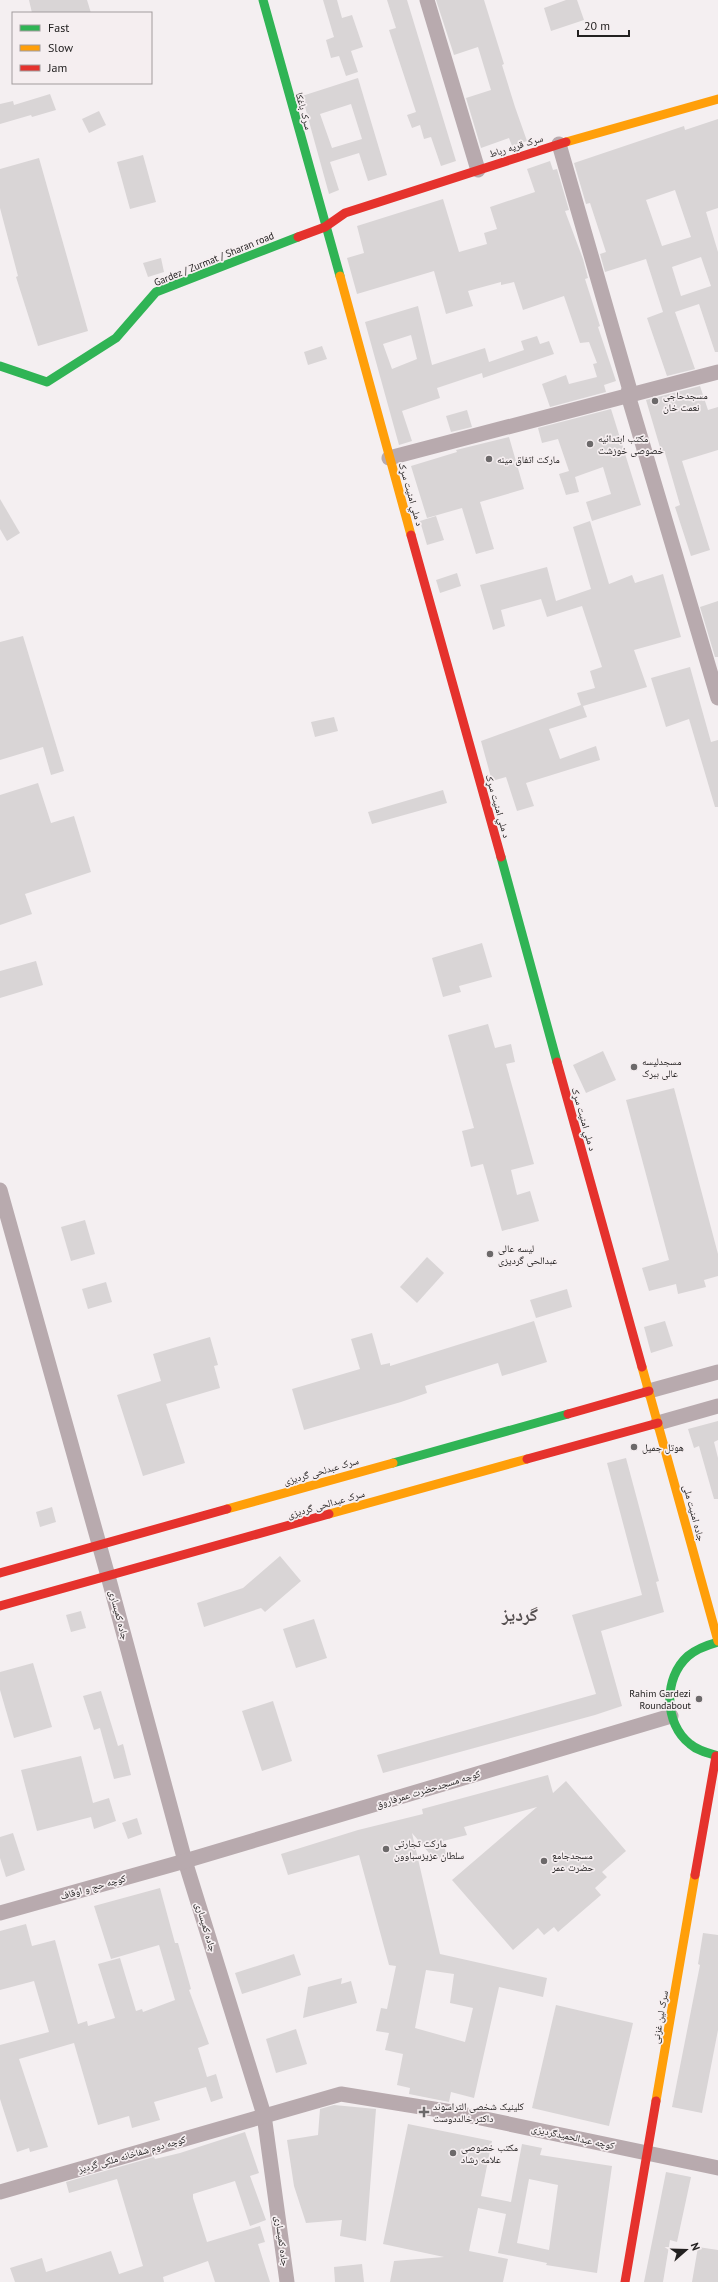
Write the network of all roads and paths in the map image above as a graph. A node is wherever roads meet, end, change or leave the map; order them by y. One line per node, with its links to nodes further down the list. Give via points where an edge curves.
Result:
1 (263, 0): 6 (main road, سرک باغکا)
2 (427, 0): 5 (street)
3 (718, 99): 4 (main road, سرک قریه رباط)
4 (559, 144): 5 (main road, سرک قریه رباط); 9 (street, via 629,387)
5 (478, 170): 6 (main road, سرک قریه رباط, via 345,213)
6 (325, 227): 7 (main road, Gardez / Zurmat / Sharan road, via 156,292 116,338 47,382); 10 (main road, د ملي امنیت سړک)
7 (0, 366)
8 (718, 372): 9 (street)
9 (628, 395): 10 (street); 11 (street)
10 (390, 458): 14 (main road, د ملي امنیت سړک)
11 (718, 698)
12 (0, 1190): 17 (street, جاده کمیساری)
13 (718, 1372): 14 (street)
14 (649, 1392): 16 (main road, جاده امنیت ملی); 17 (main road, سرک عبدلحی گردیزی)
15 (718, 1406): 16 (street)
16 (658, 1423): 19 (main road, سرک عبدالحی گردیزی); 21 (main road, جاده امنیت ملی)
17 (99, 1545): 18 (main road, سرک عبدلحی گردیزی); 19 (street, جاده کمیساری)
18 (0, 1573)
19 (108, 1576): 20 (main road, سرک عبدالحی گردیزی); 24 (street, جاده کمیساری)
20 (0, 1606)
21 (718, 1642): 22 (main road, via 694,1652 684,1660 673,1677 669,1696)
22 (671, 1716): 23 (main road, via 681,1735 696,1748); 24 (street, کوچه مسجدحضرت عمرفاروق)
23 (717, 1756): 27 (main road, سرک لین غزنی)
24 (185, 1861): 25 (street, کوچه حج و اوقاف); 26 (street, جاده کمیساری)
25 (0, 1913)
26 (264, 2116): 27 (street, کوچه عبدالحمیدگردیزی, via 341,2094 452,2112); 29 (street, کوچه دوم شفاخانه ملکی گردیز); 30 (street, جاده کمیساری)
27 (648, 2153): 28 (street, کوچه عبدالحمیدگردیزی); 31 (main road, سرک لین غزنی)
28 (718, 2168)
29 (0, 2192)
30 (287, 2282)
31 (626, 2282)

